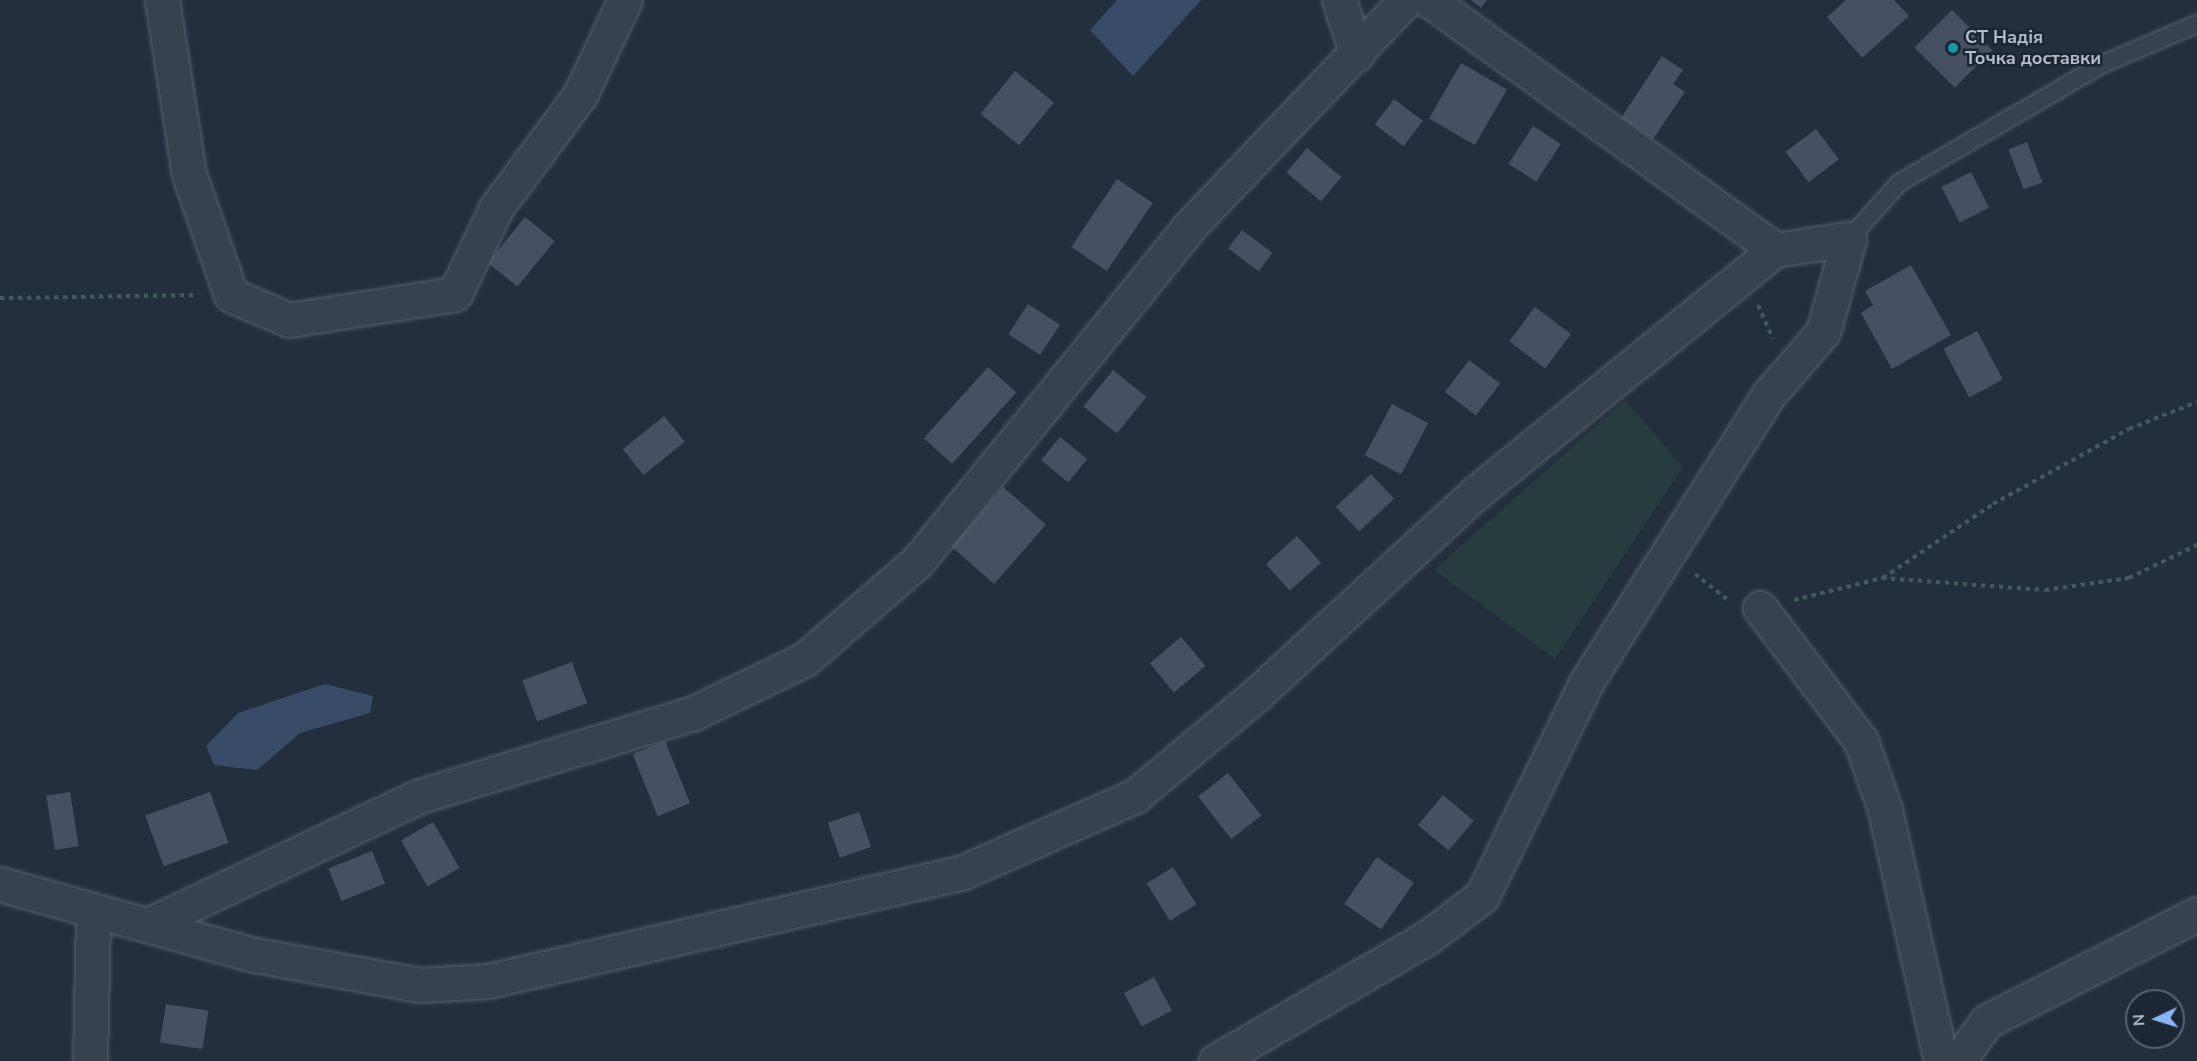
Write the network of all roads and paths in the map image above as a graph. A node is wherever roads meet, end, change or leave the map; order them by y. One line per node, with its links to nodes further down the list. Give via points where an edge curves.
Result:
1 (162, 0): 11 (street, via 189,174)
2 (625, 0): 11 (street, via 580,95 496,208 455,294 289,320)
3 (1340, 0): 7 (street)
4 (1406, 0): 7 (street)
5 (1429, 0): 9 (street)
6 (2197, 24): 8 (lane, via 2103,64 1899,183)
7 (1357, 54): 22 (street, via 1188,228 917,562 805,659 694,713 417,797)
8 (1849, 239): 9 (street); 13 (street, via 1823,332)
9 (1774, 250): 10 (street)
10 (1745, 274): 13 (path, via 1774,342); 22 (street, via 1477,492 1257,694 1135,795 961,873 488,981 419,985 350,976)
11 (231, 295): 12 (path)
12 (0, 298)
13 (1768, 394): 24 (street, via 1587,681 1482,896 1428,937)
14 (2197, 402): 17 (path, via 2129,429 1993,504)
15 (2197, 545): 17 (path, via 2129,578 2045,590)
16 (1693, 568): 18 (path, via 1719,597)
17 (1882, 578): 18 (path)
18 (1760, 608): 25 (street, via 1861,741 1885,810)
19 (0, 884): 20 (street)
20 (93, 912): 22 (street); 23 (street)
21 (2197, 914): 26 (street, via 1987,1021)
22 (150, 924)
23 (93, 1059)
24 (1216, 1061)
25 (1941, 1061)
26 (1958, 1061)

